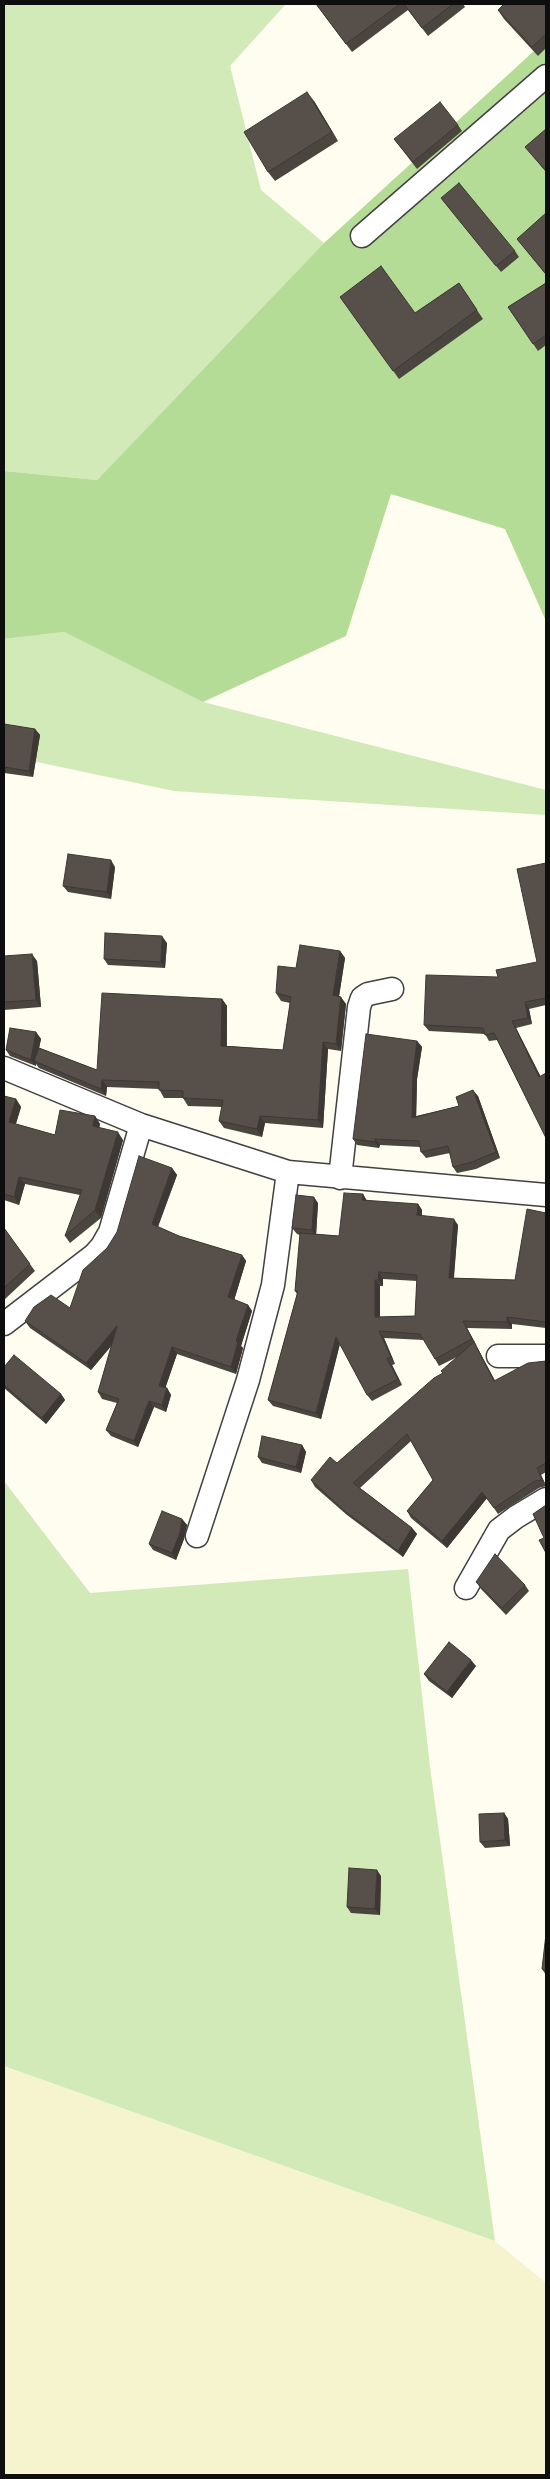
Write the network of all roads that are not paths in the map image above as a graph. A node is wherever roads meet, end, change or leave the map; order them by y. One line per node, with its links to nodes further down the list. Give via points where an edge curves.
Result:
1 (546, 76): 2 (street)
2 (362, 236)
3 (392, 989): 7 (street, via 368,994 359,1006)
4 (4, 1068): 5 (street)
5 (141, 1125): 6 (street); 9 (street, via 110,1232 102,1246)
6 (288, 1172): 7 (street); 13 (street, via 273,1285 248,1380)
7 (340, 1178): 8 (street)
8 (546, 1195)
9 (4, 1324)
10 (498, 1356): 11 (street)
11 (546, 1356)
12 (546, 1499): 14 (street, via 498,1530)
13 (197, 1536)
14 (466, 1588)

